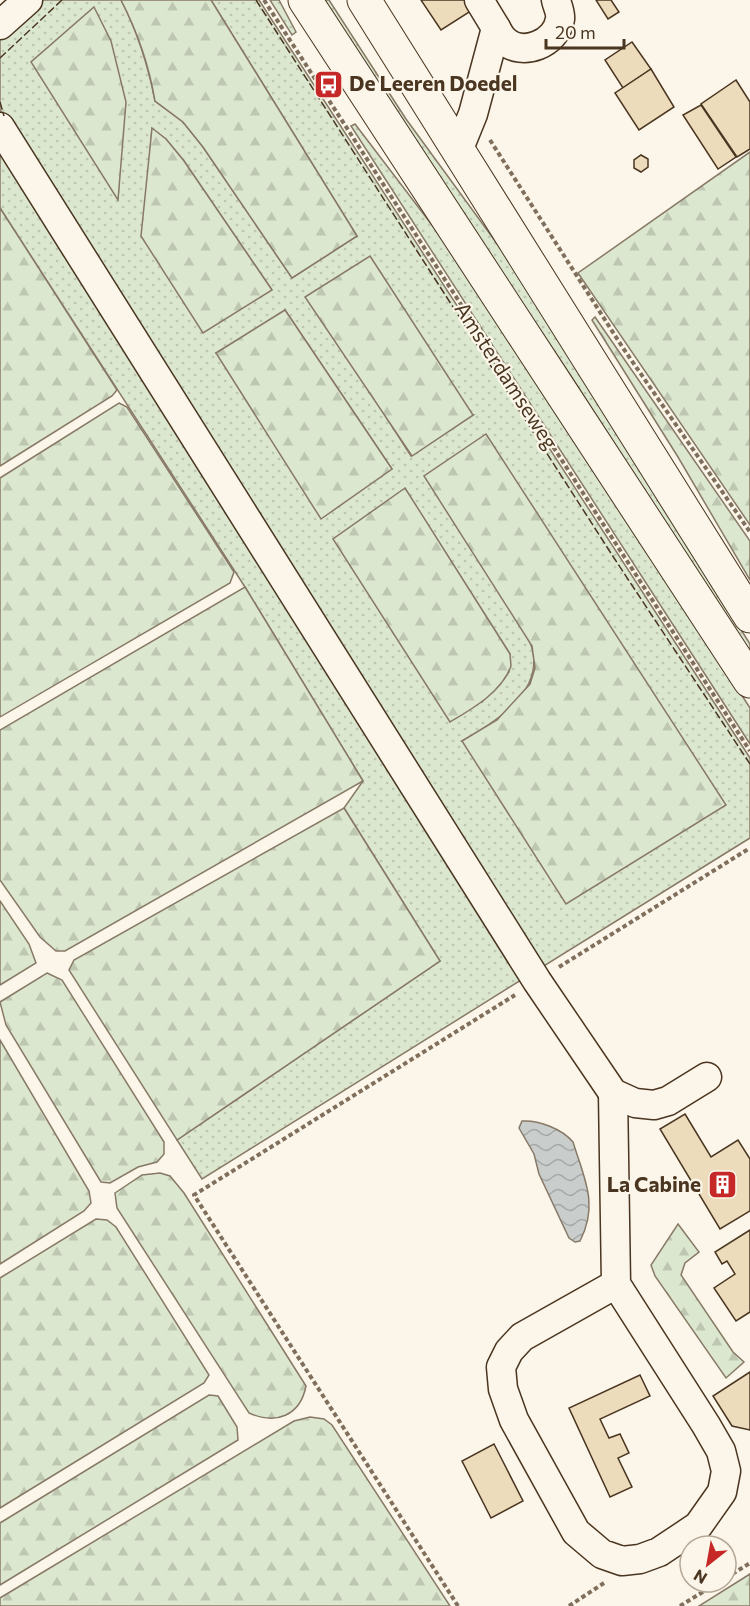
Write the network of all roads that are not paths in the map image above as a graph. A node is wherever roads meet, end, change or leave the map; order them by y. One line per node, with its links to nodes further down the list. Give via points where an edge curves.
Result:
1 (28, 0): 6 (street)
2 (305, 0): 11 (main road, Amsterdamseweg)
3 (364, 0): 9 (main road)
4 (479, 0): 7 (street)
5 (556, 0): 7 (street, via 561,17 555,31 541,45 514,47)
6 (0, 26)
7 (496, 28): 9 (street, via 473,114)
8 (0, 127): 13 (street, via 537,981)
9 (458, 151): 10 (main road)
10 (750, 616)
11 (750, 681)
12 (707, 1077): 13 (street, via 668,1101 654,1105 635,1103)
13 (613, 1093): 14 (street)
14 (616, 1284): 15 (street, via 721,1451); 15 (street, via 522,1337 508,1351 501,1367 503,1389 514,1420 576,1532 602,1554 622,1561 659,1552 698,1526 722,1492 726,1471)
15 (737, 1466)

